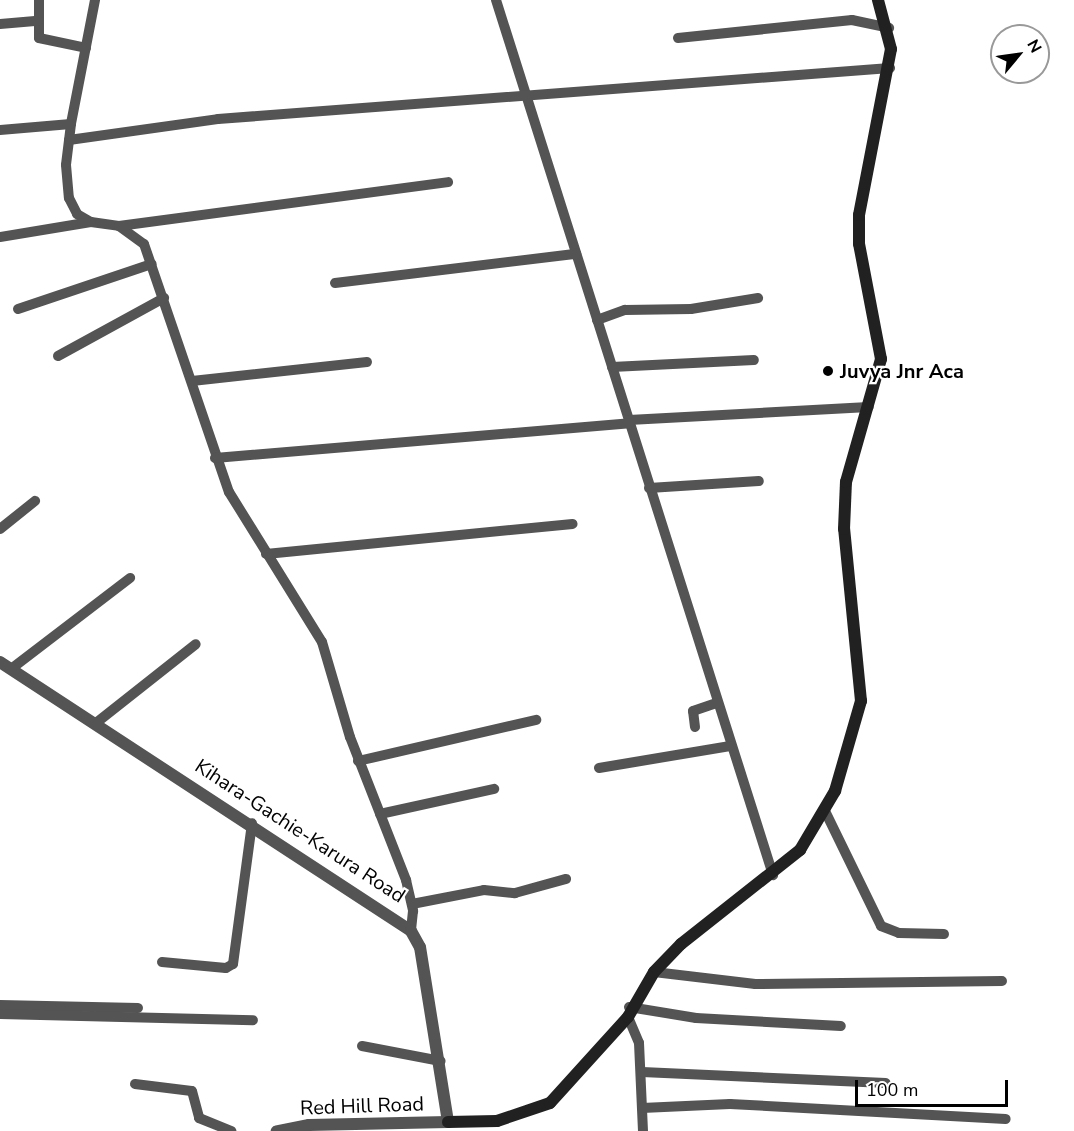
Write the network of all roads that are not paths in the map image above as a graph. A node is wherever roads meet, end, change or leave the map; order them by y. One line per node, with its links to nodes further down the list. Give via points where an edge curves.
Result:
1 (39, 0): 5 (street)
2 (95, 0): 9 (street)
3 (496, 0): 11 (street)
4 (878, 0): 7 (main road)
5 (38, 21): 6 (street); 9 (street, via 42,41)
6 (0, 24)
7 (890, 28): 8 (street, via 852,20); 10 (main road)
8 (678, 38)
9 (86, 48): 12 (street)
10 (890, 68): 11 (street); 31 (main road, via 859,215 859,244 881,359)
11 (524, 93): 14 (street, via 218,118); 19 (street)
12 (71, 124): 13 (street); 14 (street)
13 (0, 130)
14 (69, 140): 16 (street, via 69,198 77,214)
15 (448, 182): 17 (street)
16 (91, 222): 17 (street); 18 (street)
17 (119, 226): 20 (street, via 144,244)
18 (0, 237)
19 (576, 254): 21 (street); 25 (street)
20 (152, 264): 22 (street); 24 (street)
21 (335, 283)
22 (164, 298): 26 (street); 30 (street)
23 (758, 298): 25 (street, via 691,309 626,310)
24 (18, 309)
25 (597, 320): 29 (street)
26 (58, 356)
27 (754, 360): 29 (street)
28 (367, 362): 30 (street)
29 (612, 368): 32 (street)
30 (192, 381): 33 (street)
31 (869, 407): 32 (street); 52 (main road, via 846,482 844,529 861,701 853,740)
32 (630, 422): 33 (street); 35 (street)
33 (215, 458): 39 (street, via 244,525)
34 (759, 481): 35 (street)
35 (649, 488): 44 (street)
36 (35, 501): 38 (street)
37 (573, 524): 39 (street)
38 (0, 529)
39 (266, 554): 49 (street, via 322,642)
40 (130, 578): 43 (street)
41 (196, 644): 46 (street)
42 (0, 662): 43 (street, Kihara-Gachie-Karura Road)
43 (11, 669): 46 (street, Kihara-Gachie-Karura Road)
44 (716, 703): 47 (street, via 693,711); 48 (street)
45 (536, 720): 49 (street)
46 (96, 723): 54 (street, Kihara-Gachie-Karura Road)
47 (695, 728)
48 (730, 746): 50 (street); 55 (street)
49 (358, 761): 53 (street)
50 (599, 768)
51 (494, 789): 53 (street)
52 (825, 811): 55 (main road, via 800,850); 59 (street, via 882,926 899,933)
53 (380, 814): 57 (street)
54 (252, 823): 58 (street, Kihara-Gachie-Karura Road); 60 (street, via 232,964 226,968)
55 (773, 875): 61 (main road, via 681,944)
56 (566, 879): 57 (street, via 515,892 484,890)
57 (412, 904): 58 (street)
58 (411, 931): 70 (street, Kihara-Gachie-Karura Road, via 420,947)
59 (944, 934)
60 (162, 962)
61 (654, 972): 62 (street, via 755,984); 65 (main road)
62 (1002, 981)
63 (0, 1005): 64 (street)
64 (138, 1008)
65 (628, 1012): 68 (street); 71 (street, via 636,1031); 76 (main road, via 550,1103 497,1121)
66 (0, 1014): 67 (street)
67 (253, 1020)
68 (841, 1026)
69 (362, 1046): 70 (street)
70 (441, 1061): 76 (street, Kihara-Gachie-Karura Road)
71 (642, 1072): 72 (street); 74 (street)
72 (886, 1083)
73 (135, 1084): 78 (street, via 192,1091 199,1118)
74 (642, 1108): 75 (street, via 730,1104); 80 (street)
75 (1006, 1119)
76 (448, 1122): 77 (street, Red Hill Road)
77 (292, 1129): 79 (street, Red Hill Road)
78 (231, 1131)
79 (277, 1131)
80 (643, 1131)

